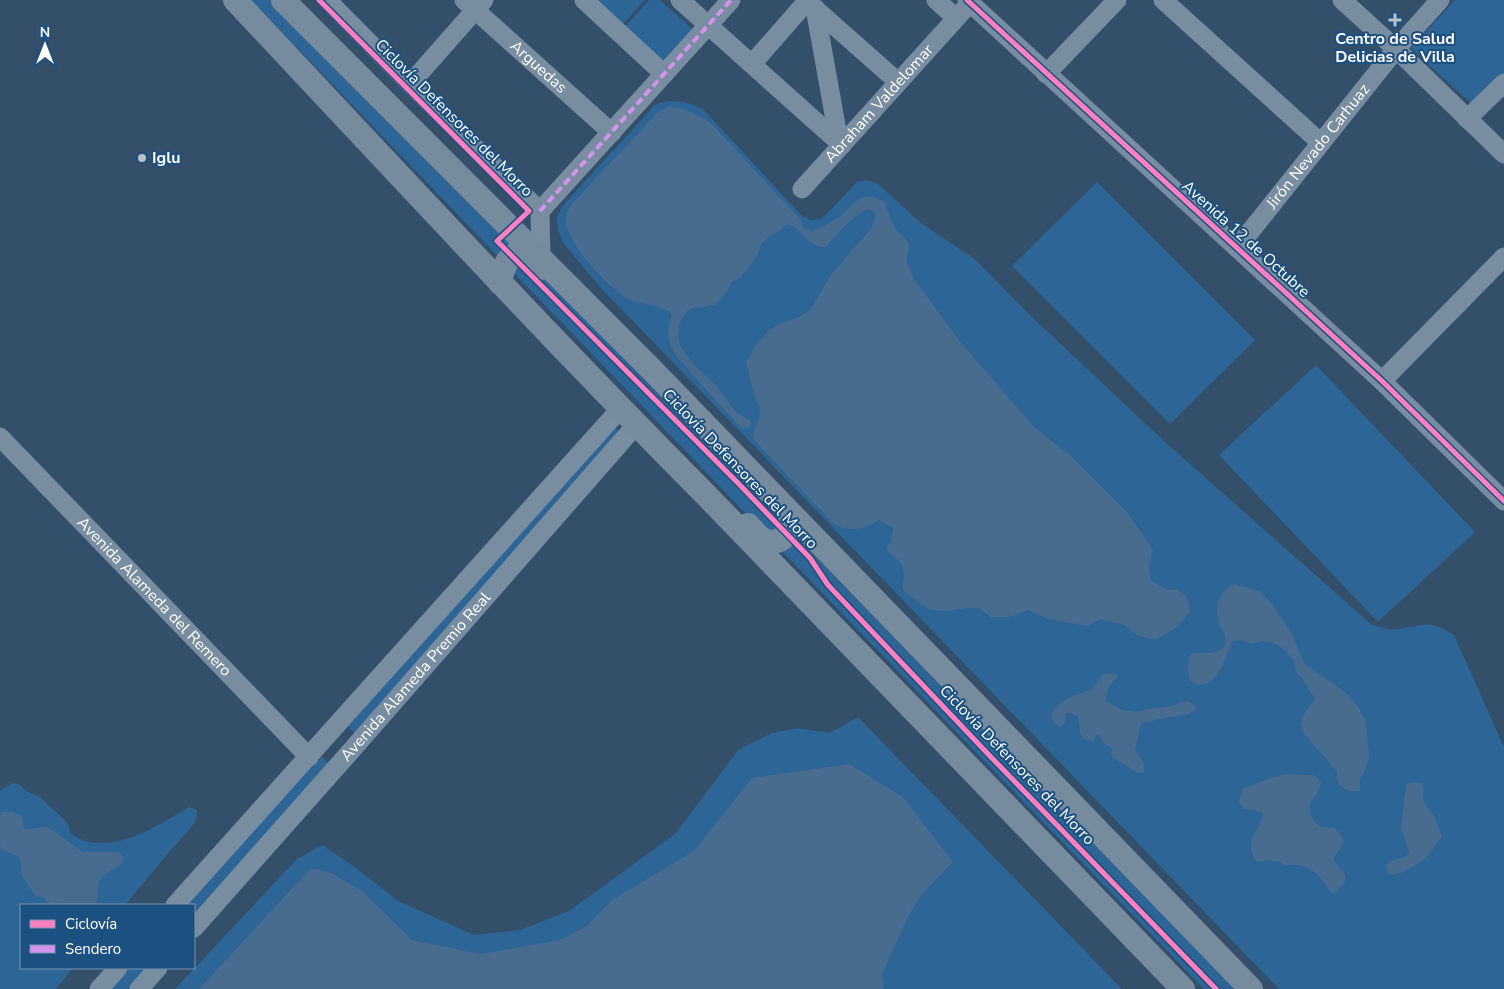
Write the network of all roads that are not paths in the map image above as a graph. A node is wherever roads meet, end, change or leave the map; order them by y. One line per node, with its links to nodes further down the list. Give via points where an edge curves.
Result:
1 (235, 0): 34 (main road)
2 (283, 0): 33 (main road)
3 (584, 0): 19 (street)
4 (680, 0): 16 (street)
5 (731, 0): 16 (street)
6 (936, 0): 15 (street)
7 (1117, 0): 20 (street)
8 (1163, 0): 27 (street)
9 (1342, 0): 17 (street)
10 (1440, 0): 17 (street, Jirón Nevado Carhuaz)
11 (329, 1): 23 (street)
12 (809, 2): 18 (street); 21 (street); 26 (street)
13 (969, 2): 15 (street, Abraham Valdelomar); 20 (street, Avenida 12 de Octubre)
14 (475, 3): 23 (street); 25 (street, Arguedas)
15 (956, 18): 21 (street, Abraham Valdelomar)
16 (708, 26): 18 (street); 19 (street)
17 (1396, 50): 24 (street); 27 (street, Jirón Nevado Carhuaz)
18 (752, 64): 26 (street)
19 (664, 74): 25 (street)
20 (1046, 74): 31 (street, Avenida 12 de Octubre)
21 (898, 82): 26 (street, Abraham Valdelomar)
22 (1504, 82): 24 (street)
23 (410, 84): 30 (street)
24 (1467, 120): 28 (street)
25 (612, 133): 30 (street)
26 (841, 143): 29 (street, Abraham Valdelomar)
27 (1321, 143): 31 (street, Jirón Nevado Carhuaz)
28 (1504, 154)
29 (802, 189)
30 (540, 211): 33 (street)
31 (1236, 248): 36 (street, Avenida 12 de Octubre)
32 (1504, 257): 36 (street)
33 (542, 258): 35 (main road)
34 (500, 283): 35 (main road, via 508,260 524,254 558,285); 37 (main road)
35 (575, 291): 42 (main road)
36 (1382, 381): 41 (street, Avenida 12 de Octubre)
37 (620, 408): 38 (main road); 43 (street, Avenida Alameda Premio Real)
38 (636, 425): 40 (main road); 45 (street, Avenida Alameda Premio Real)
39 (0, 437): 43 (street, Avenida Alameda del Remero)
40 (707, 496): 42 (main road, via 724,500 766,541 777,541 787,534 792,520); 50 (main road)
41 (1504, 501)
42 (788, 511): 51 (main road)
43 (309, 757): 44 (street, Avenida Alameda Premio Real)
44 (176, 904)
45 (195, 927)
46 (117, 969): 48 (street)
47 (157, 969): 49 (street)
48 (99, 989)
49 (139, 989)
50 (1183, 989)
51 (1251, 989)

